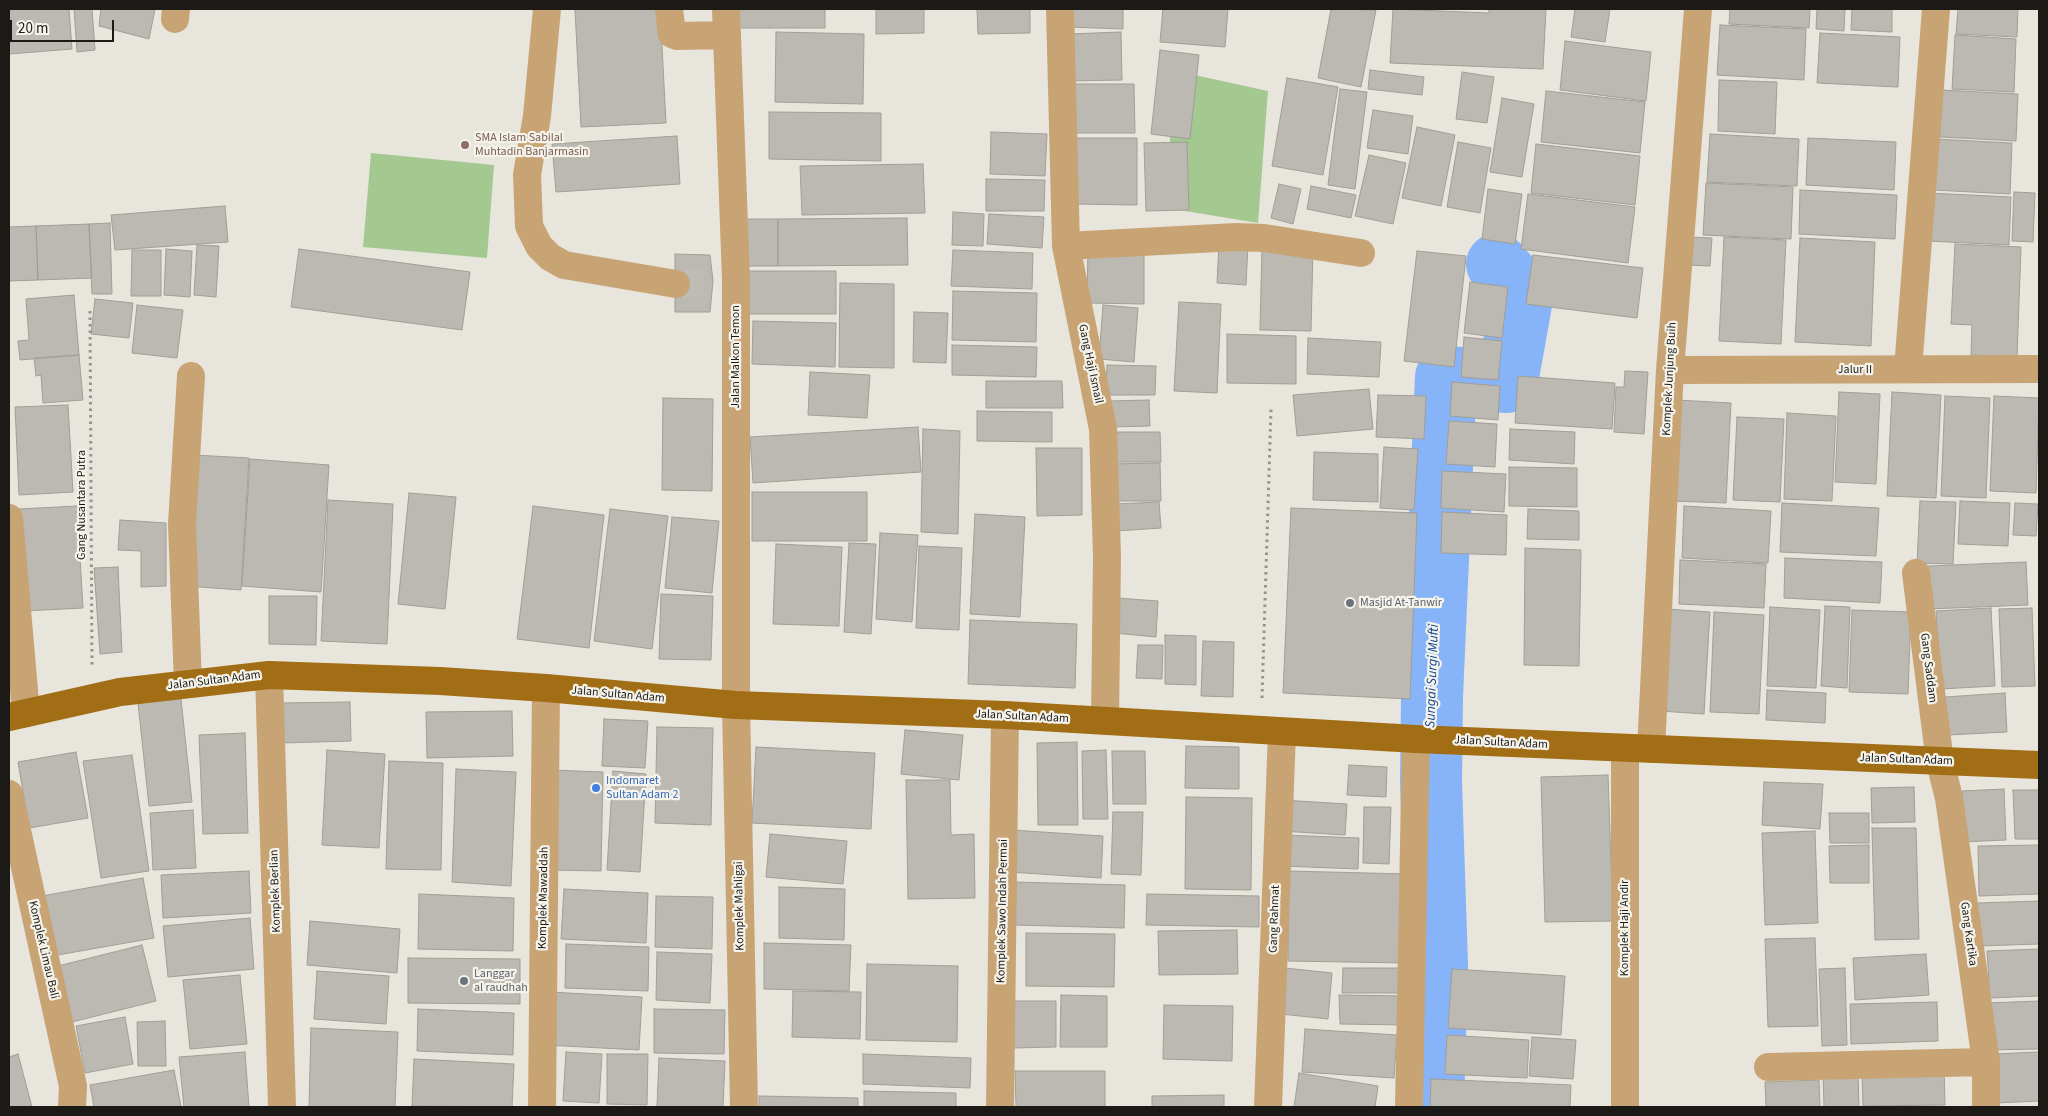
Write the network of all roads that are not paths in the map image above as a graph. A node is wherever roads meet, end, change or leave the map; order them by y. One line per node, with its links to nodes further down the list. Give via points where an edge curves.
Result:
1 (547, 9): 9 (street, via 537,116 527,175 529,226 538,246 564,265)
2 (669, 9): 6 (street, via 672,34 677,36)
3 (1060, 9): 7 (street, Gang Haji Ismail)
4 (1698, 9): 12 (street, Komplek Junjung Buih)
5 (1936, 9): 10 (street)
6 (726, 22): 19 (street, Jalan Malkon Temon, via 724,280)
7 (1066, 246): 8 (street, via 1236,237 1264,238); 22 (street, Gang Haji Ismail, via 1103,429 1107,556)
8 (1361, 253)
9 (676, 284)
10 (1908, 369): 11 (street, Jalur II); 12 (street, Jalur II)
11 (2039, 369)
12 (1670, 370): 25 (street, Komplek Junjung Buih)
13 (191, 376): 17 (street, via 182,524)
14 (9, 518): 20 (street)
15 (1916, 573): 26 (street, Gang Saddam)
16 (270, 675): 17 (main road, Jalan Sultan Adam); 18 (main road, Jalan Sultan Adam); 32 (street, Komplek Berlian)
17 (188, 684): 20 (main road, Jalan Sultan Adam, via 120,692)
18 (546, 688): 19 (main road, Jalan Sultan Adam); 33 (street, Komplek Mawaddah)
19 (736, 705): 21 (main road, Jalan Sultan Adam); 34 (street, Komplek Mahligai)
20 (17, 715)
21 (1005, 715): 22 (main road, Jalan Sultan Adam); 35 (street, Komplek Sawo Indah Permai)
22 (1105, 721): 23 (main road, Jalan Sultan Adam)
23 (1271, 731): 24 (main road, Jalan Sultan Adam); 36 (street, Gang Rahmat)
24 (1418, 739): 25 (main road, Jalan Sultan Adam); 37 (street)
25 (1638, 749): 26 (main road, Jalan Sultan Adam); 38 (street, Komplek Haji Andir)
26 (1940, 762): 27 (main road, Jalan Sultan Adam); 29 (street, Gang Kartika, via 1949,798)
27 (2039, 766)
28 (9, 794): 31 (street, Komplek Limau Bali, via 73,1086)
29 (1986, 1062): 30 (street); 39 (street, Gang Kartika)
30 (1768, 1067)
31 (72, 1107)
32 (282, 1107)
33 (542, 1107)
34 (744, 1107)
35 (1000, 1107)
36 (1268, 1107)
37 (1410, 1107)
38 (1625, 1107)
39 (1986, 1107)

